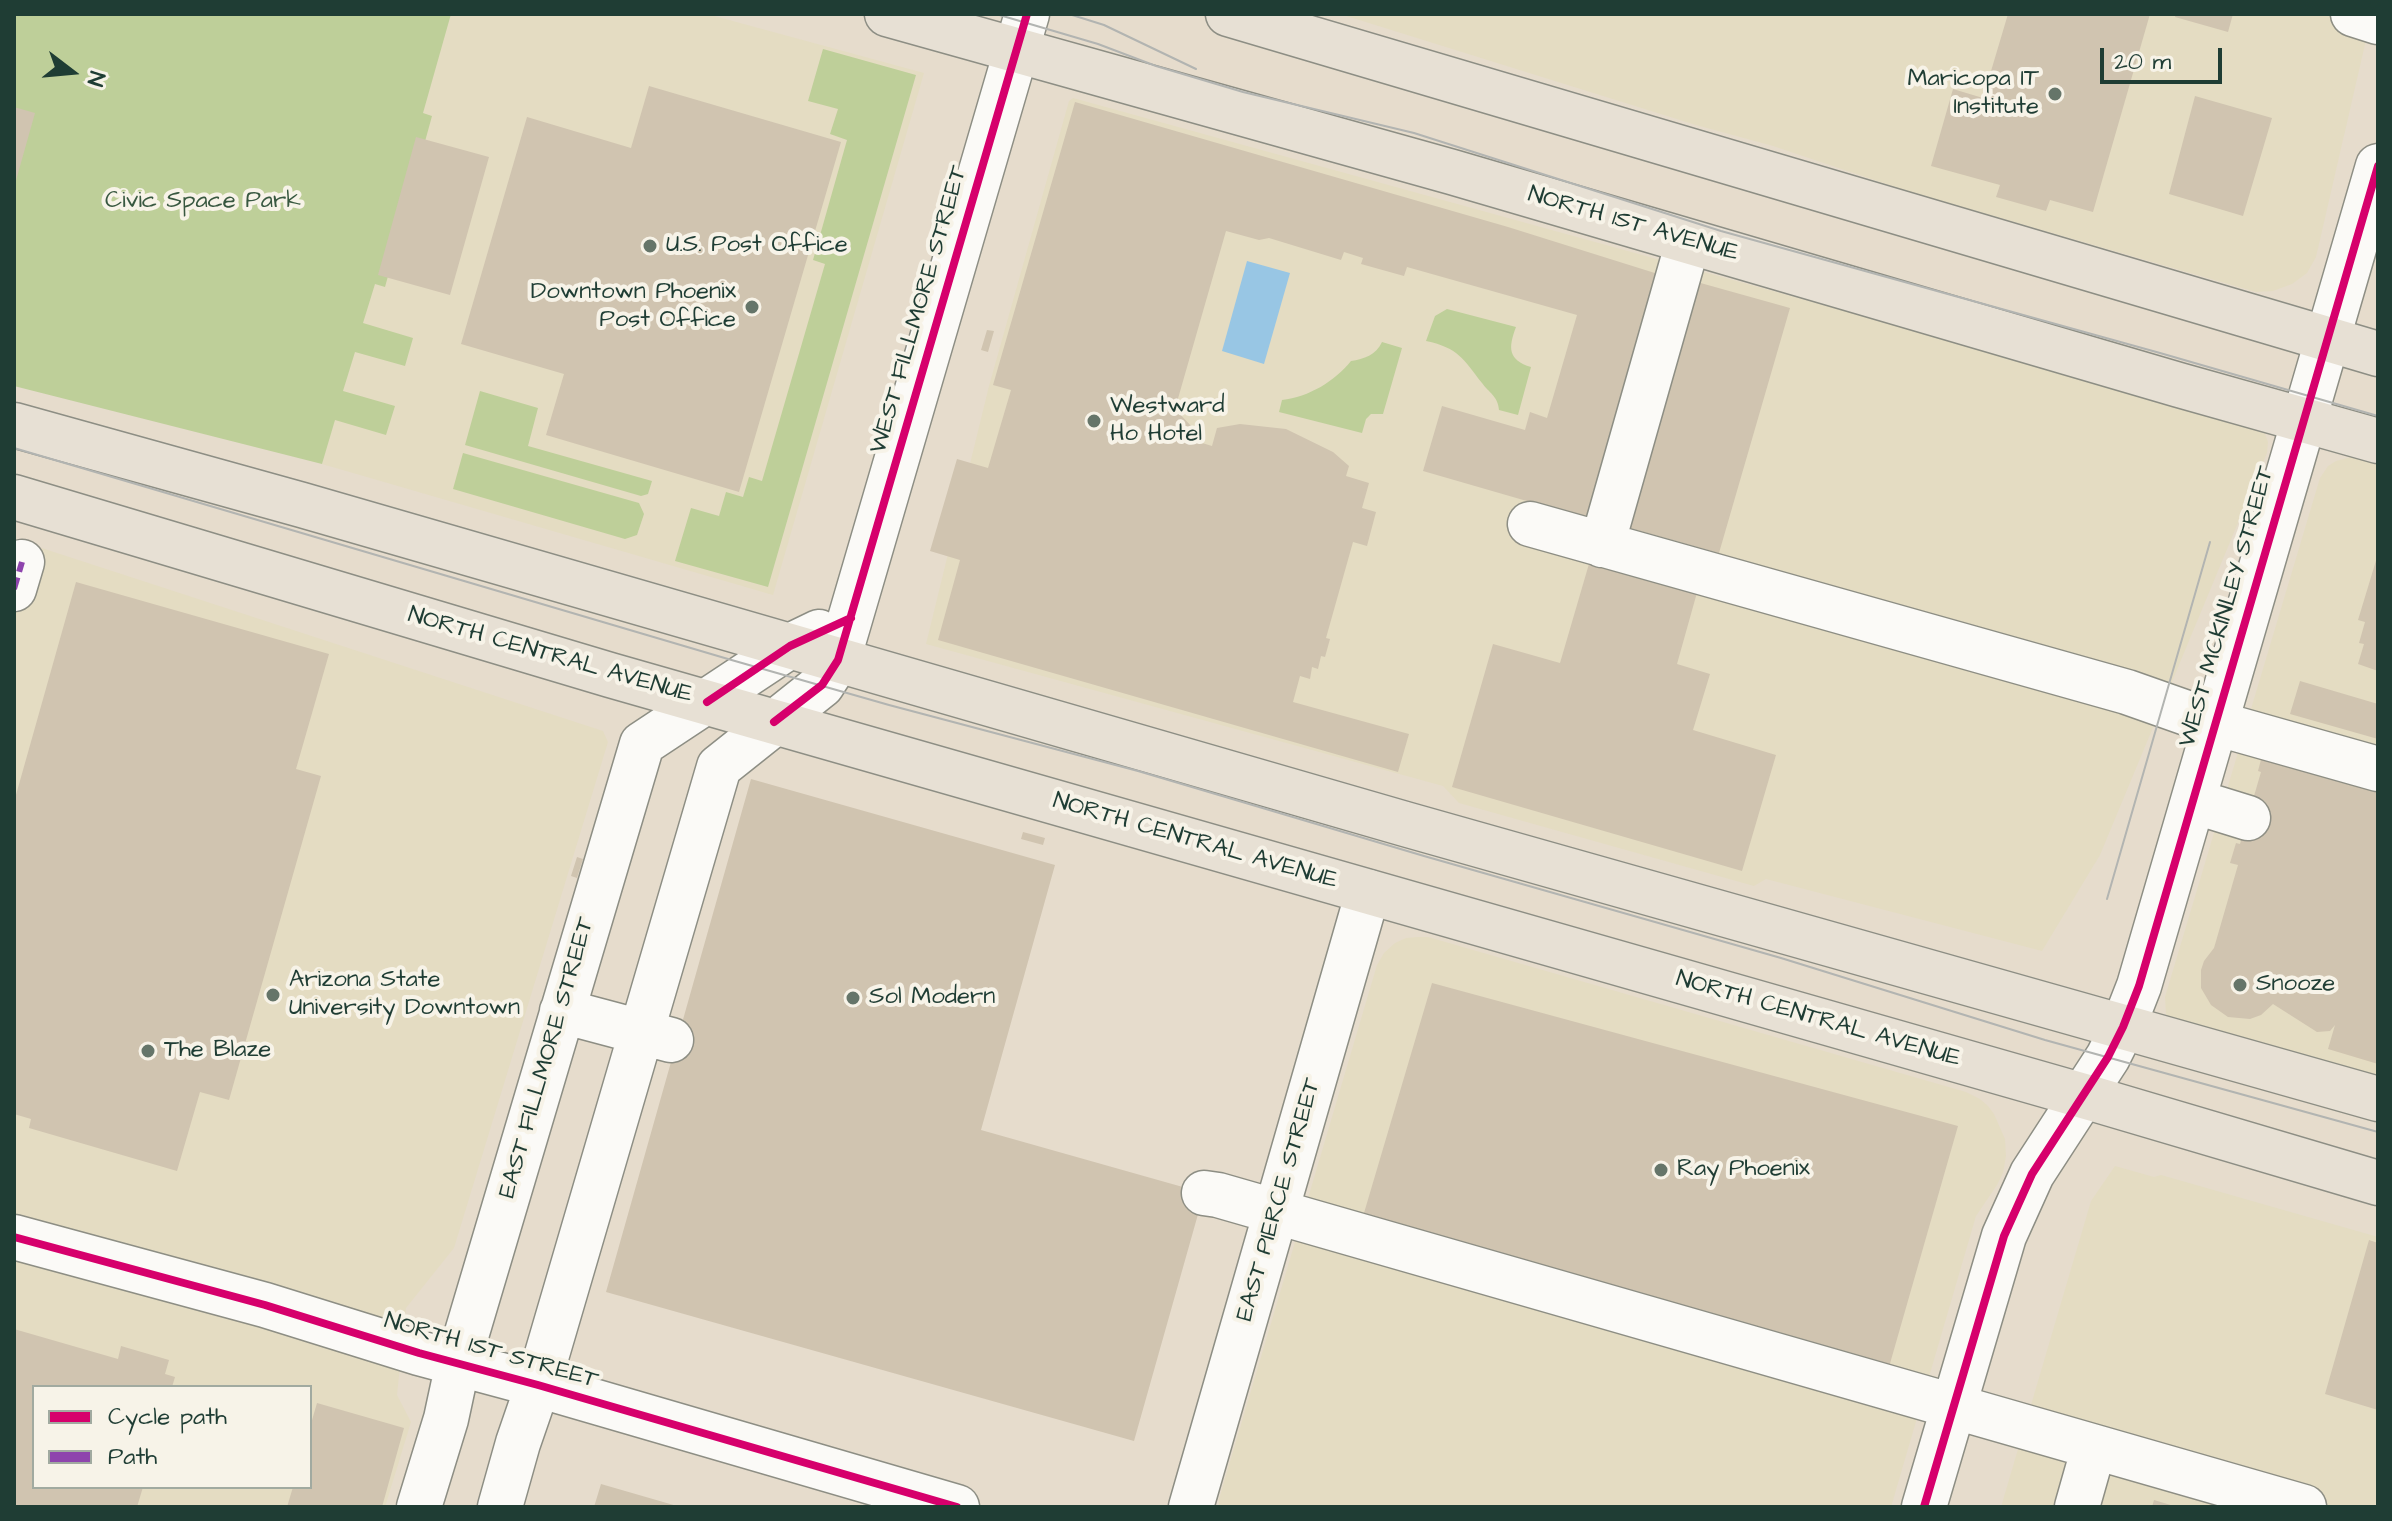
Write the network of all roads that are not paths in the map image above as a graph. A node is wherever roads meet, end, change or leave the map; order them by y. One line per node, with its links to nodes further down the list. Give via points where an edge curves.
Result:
1 (887, 14): 5 (main road, NORTH 1ST AVENUE)
2 (1228, 14): 8 (main road)
3 (2353, 14): 4 (street)
4 (2378, 22)
5 (1022, 32): 7 (main road, NORTH 1ST AVENUE, via 1452,172); 16 (street, WEST FILLMORE STREET)
6 (2378, 166): 8 (street, WEST MCKINLEY STREET)
7 (1688, 242): 10 (main road, NORTH 1ST AVENUE); 15 (street)
8 (2327, 339): 9 (main road); 10 (street, WEST MCKINLEY STREET)
9 (2378, 354)
10 (2303, 420): 12 (main road, NORTH 1ST AVENUE); 21 (street, WEST MCKINLEY STREET)
11 (14, 425): 17 (main road, via 302,505)
12 (2378, 441)
13 (14, 497): 19 (main road, NORTH CENTRAL AVENUE)
14 (1530, 524): 15 (street)
15 (1602, 545): 21 (street, via 2127,692)
16 (851, 618): 17 (street); 18 (street, WEST FILLMORE STREET)
17 (774, 657): 18 (main road); 19 (street, EAST FILLMORE STREET)
18 (830, 673): 20 (street); 28 (main road, via 1390,820)
19 (707, 702): 20 (main road, NORTH CENTRAL AVENUE); 26 (street, EAST FILLMORE STREET, via 642,744)
20 (774, 722): 25 (main road, NORTH CENTRAL AVENUE); 27 (street, via 719,767)
21 (2215, 723): 22 (street); 23 (street, WEST MCKINLEY STREET)
22 (2378, 769)
23 (2193, 801): 24 (street); 28 (street, WEST MCKINLEY STREET, via 2139,986)
24 (2248, 818)
25 (1368, 892): 29 (main road, NORTH CENTRAL AVENUE); 33 (street, EAST PIERCE STREET)
26 (562, 1011): 27 (street); 35 (street, EAST FILLMORE STREET)
27 (656, 1036): 36 (street)
28 (2116, 1042): 29 (street, WEST MCKINLEY STREET); 30 (main road)
29 (2084, 1096): 31 (main road, NORTH CENTRAL AVENUE); 37 (street, WEST MCKINLEY STREET, via 2032,1174 2004,1236)
30 (2378, 1099)
31 (2378, 1183)
32 (1204, 1193): 33 (street)
33 (1276, 1213): 37 (street); 42 (street, EAST PIERCE STREET)
34 (14, 1237): 35 (street, NORTH 1ST STREET)
35 (458, 1363): 36 (street, NORTH 1ST STREET); 39 (street, EAST FILLMORE STREET)
36 (538, 1385): 40 (street); 41 (street, NORTH 1ST STREET)
37 (1953, 1407): 38 (street); 43 (street, WEST MCKINLEY STREET)
38 (2094, 1447): 44 (street); 45 (street)
39 (419, 1507)
40 (500, 1507)
41 (957, 1507)
42 (1191, 1507)
43 (1924, 1507)
44 (2077, 1507)
45 (2304, 1507)

